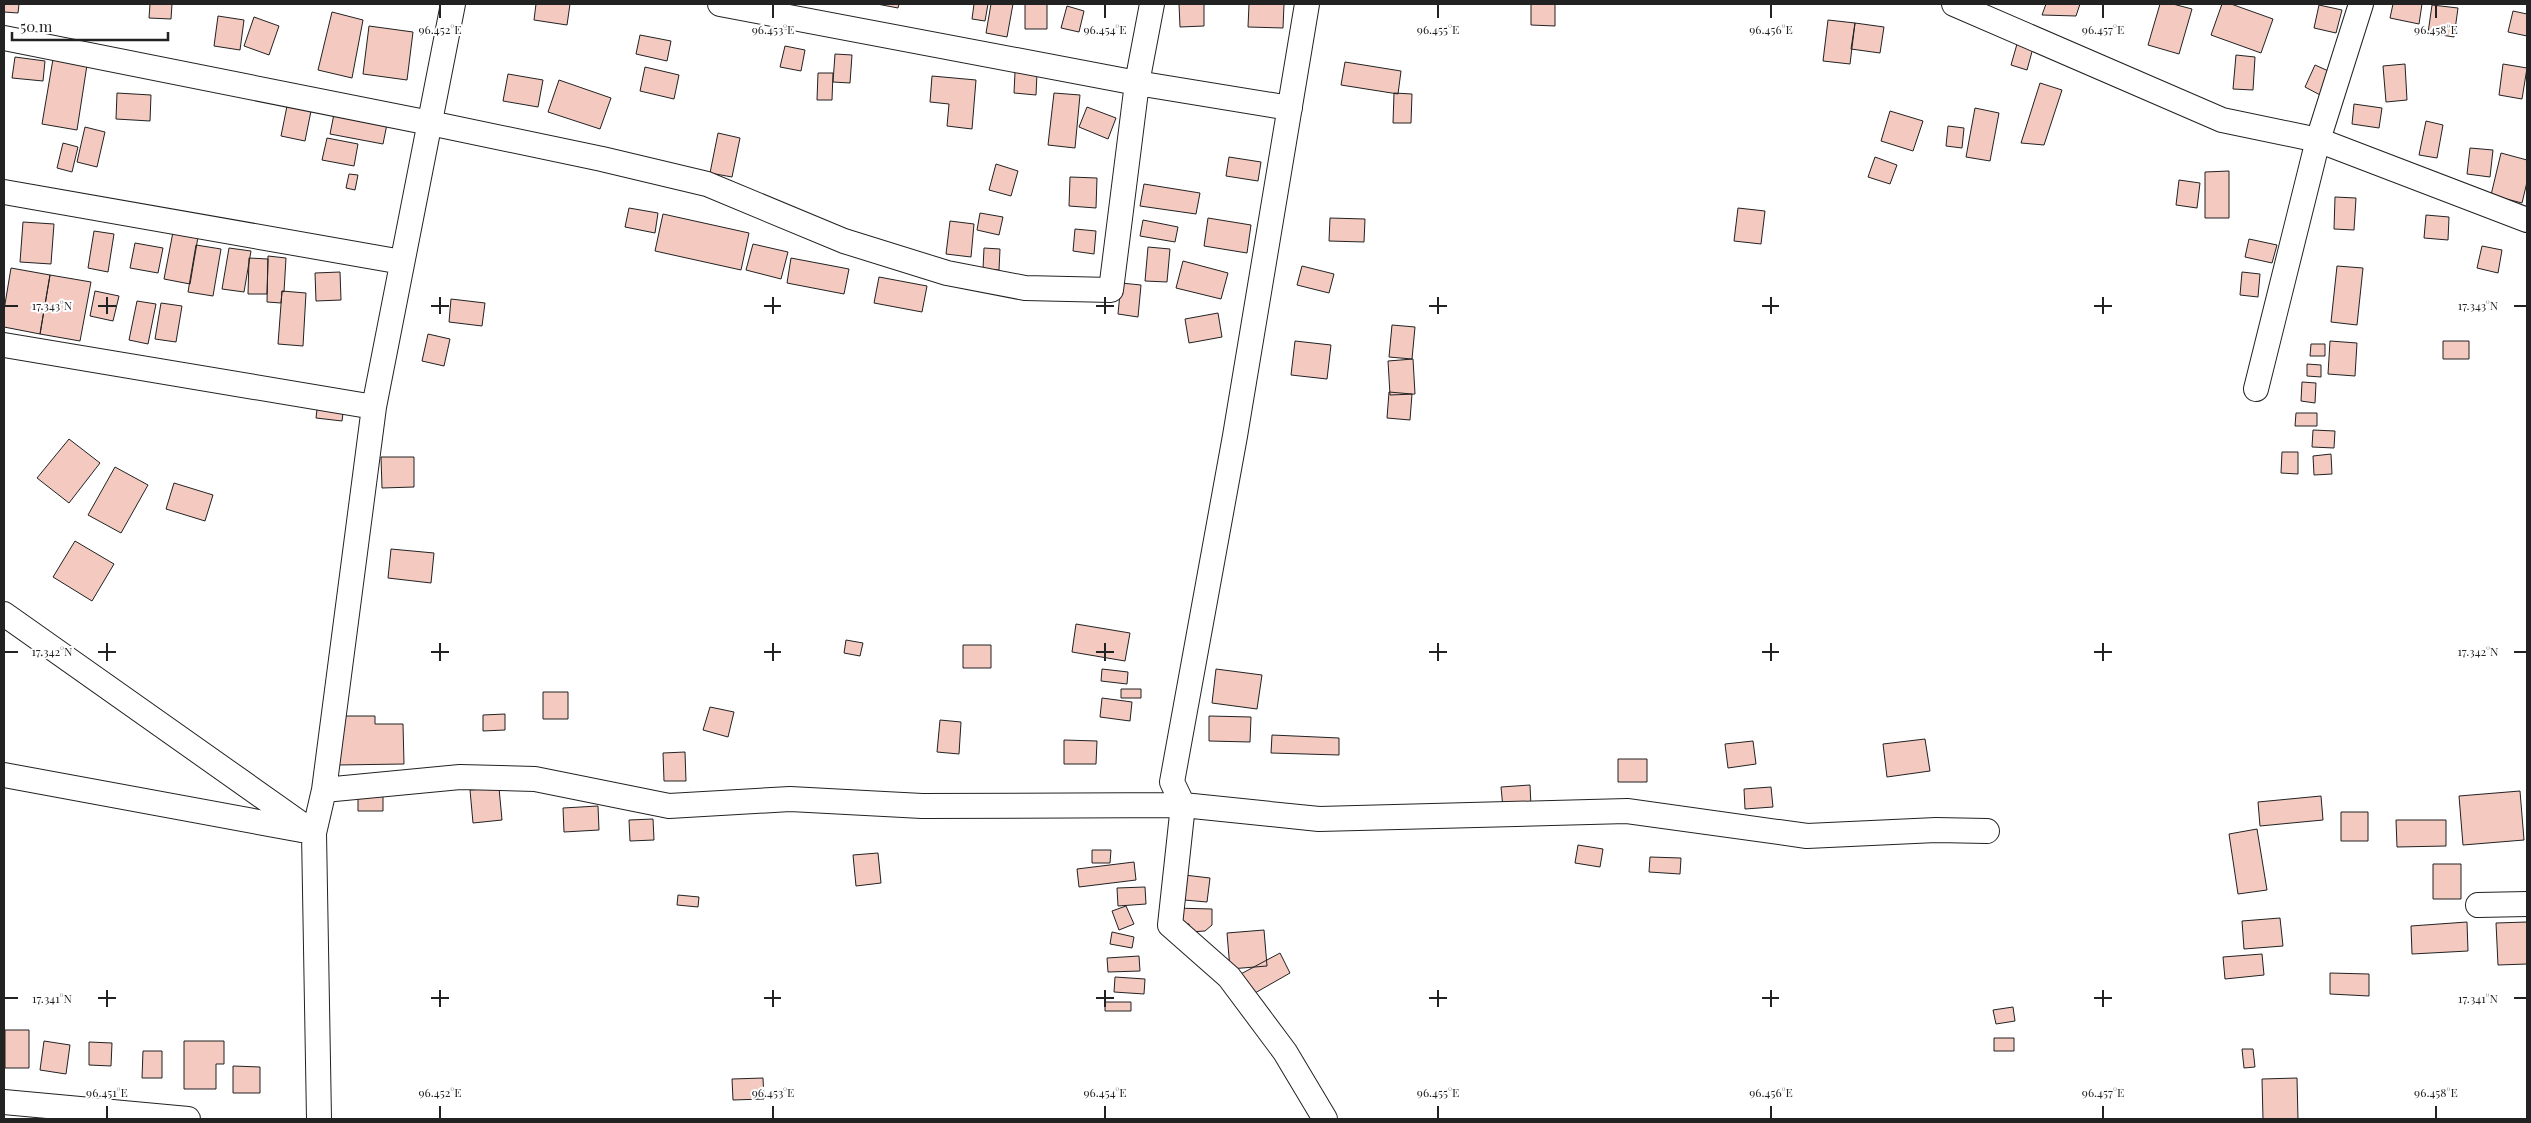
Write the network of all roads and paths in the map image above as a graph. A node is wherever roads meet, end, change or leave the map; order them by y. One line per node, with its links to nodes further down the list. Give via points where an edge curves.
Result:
1 (453, 4): 10 (street)
2 (720, 4): 8 (street)
3 (1152, 4): 8 (street)
4 (1307, 4): 9 (street)
5 (1954, 4): 11 (street, via 2222,120)
6 (2361, 4): 11 (street)
7 (4, 38): 10 (street)
8 (1138, 84): 9 (street); 10 (street, via 1111,290 1025,288 948,273 844,241 707,184)
9 (1290, 108): 21 (street, via 1172,782)
10 (430, 123): 14 (street)
11 (2318, 140): 13 (street); 16 (street)
12 (4, 192): 14 (street)
13 (2527, 220)
14 (402, 262): 17 (street)
15 (4, 345): 17 (street)
16 (2256, 389)
17 (374, 407): 20 (street)
18 (4, 614): 23 (street)
19 (4, 775): 23 (street)
20 (324, 790): 21 (street, via 460,777 535,779 669,806 790,800 922,806); 23 (street)
21 (1183, 805): 22 (street, via 1319,819 1627,811 1808,836); 29 (street, via 1170,925 1229,977 1286,1052)
22 (1987, 831)
23 (314, 833): 28 (street)
24 (2527, 904): 25 (street)
25 (2478, 906)
26 (4, 1102): 27 (street)
27 (188, 1119)
28 (319, 1119)
29 (1325, 1119)

